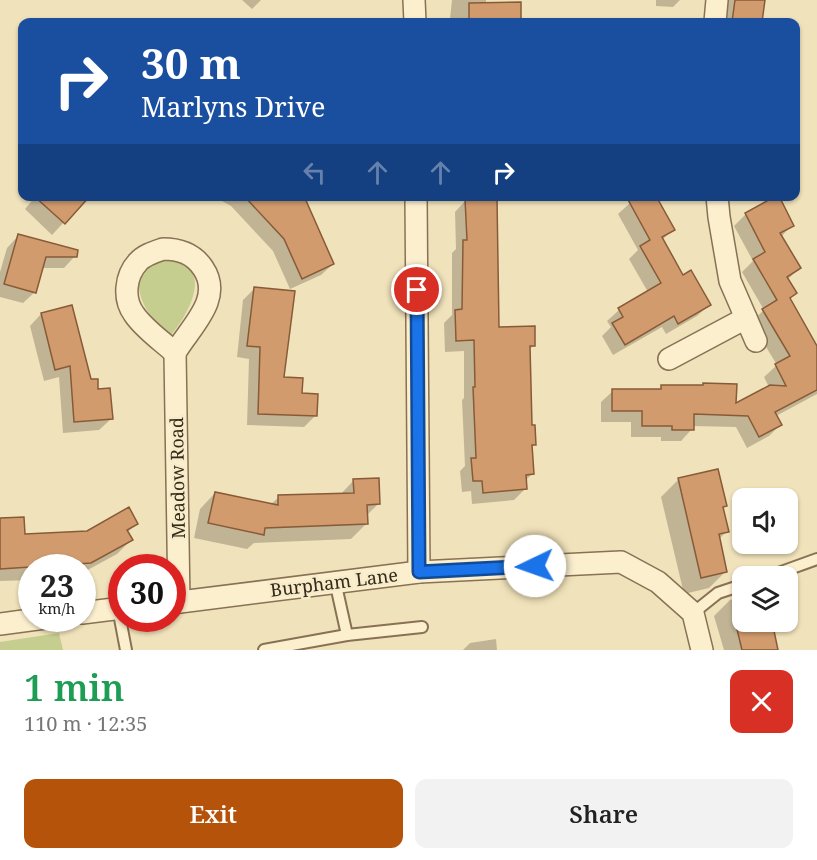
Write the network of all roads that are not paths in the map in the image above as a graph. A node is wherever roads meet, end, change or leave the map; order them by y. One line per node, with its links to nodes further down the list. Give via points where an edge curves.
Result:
1 (414, 0): 3 (street)
2 (717, 0): 4 (street)
3 (415, 18)
4 (716, 18)
5 (416, 201): 14 (street)
6 (717, 201): 7 (street, via 730,281)
7 (746, 318): 8 (street); 10 (street)
8 (756, 341)
9 (175, 353): 9 (street, via 134,314 128,302 130,274 138,262 163,249 189,254 207,273 210,286 204,312); 11 (street, Meadow Road)
10 (669, 358)
11 (176, 554)
12 (817, 559): 13 (lane)
13 (798, 566)
14 (419, 572): 15 (street, Burpham Lane); 18 (street, Burpham Lane, via 621,562 658,582)
15 (335, 581): 17 (street, Burpham Lane); 23 (lane)
16 (732, 588): 18 (lane, via 718,593)
17 (186, 601)
18 (693, 613): 26 (street)
19 (18, 622): 20 (street)
20 (0, 624)
21 (422, 627): 23 (lane)
22 (123, 632): 24 (lane)
23 (347, 636): 25 (lane)
24 (126, 650)
25 (264, 650)
26 (702, 650)

